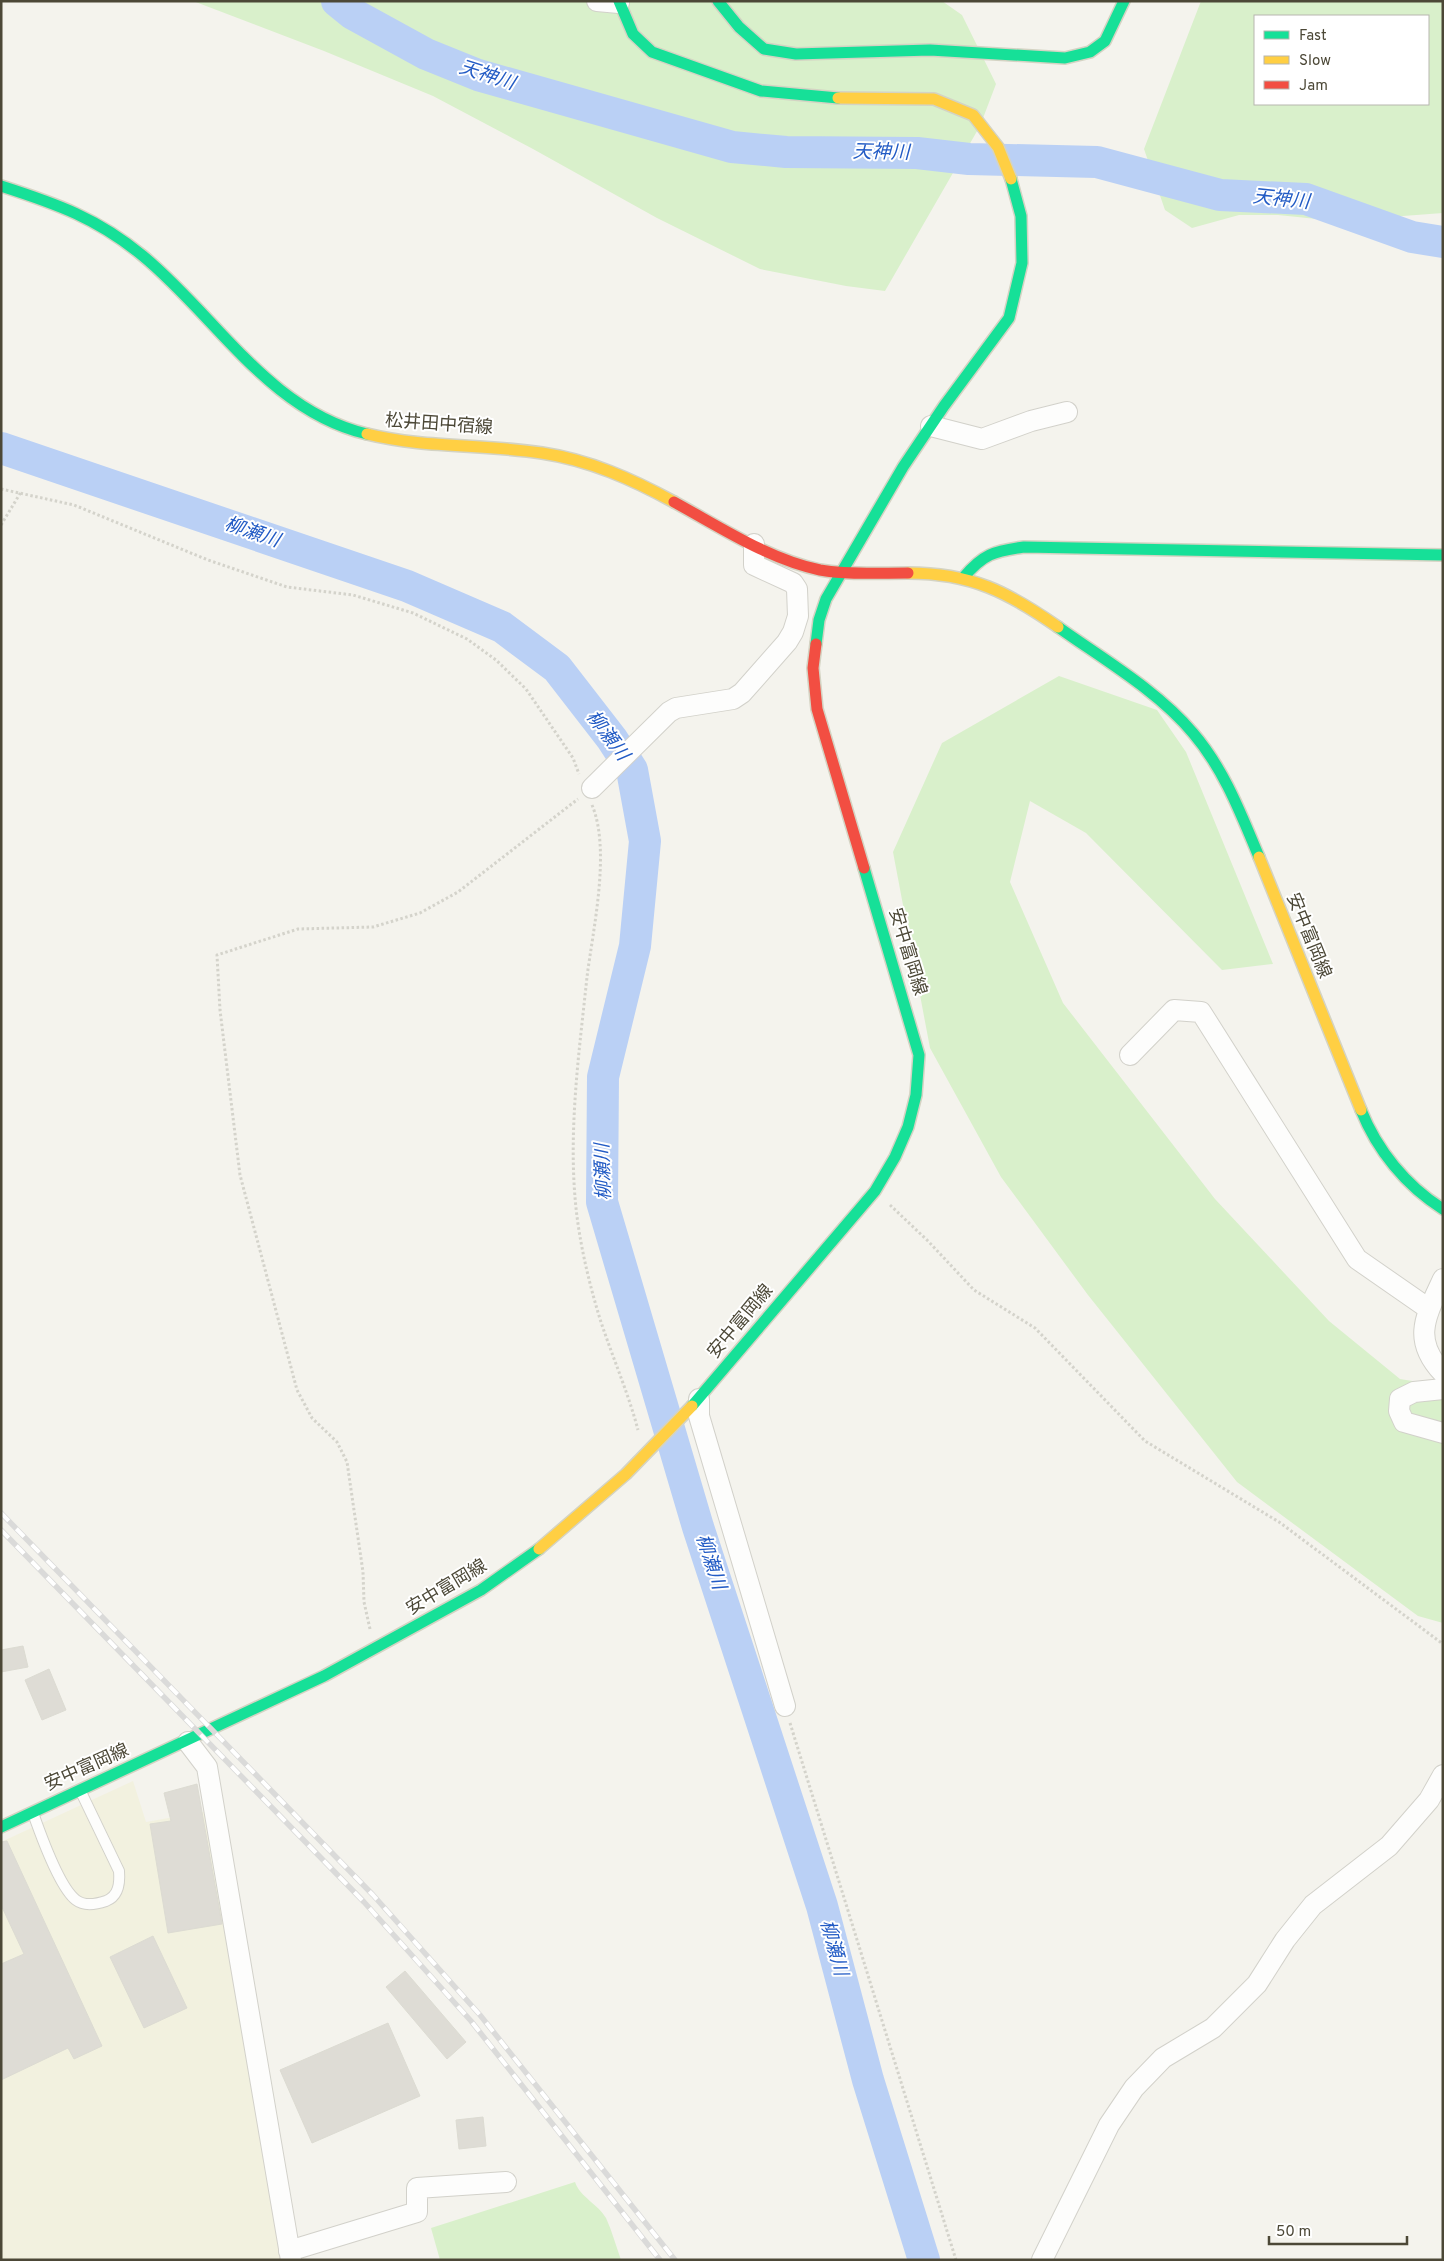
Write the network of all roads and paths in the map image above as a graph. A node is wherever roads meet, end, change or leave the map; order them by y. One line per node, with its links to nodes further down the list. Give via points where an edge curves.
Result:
1 (597, 1): 4 (street)
2 (718, 1): 3 (main road, via 739,27 764,49 796,54 930,50 1065,58 1085,56 1102,47)
3 (1124, 1)
4 (619, 2): 7 (main road, via 634,34 652,52 761,91 797,96 934,99 973,115 998,147 1014,186 1021,216 1022,263 1009,318)
5 (1, 186): 11 (main road, 松井田中宿線, via 64,206 119,236 155,265 278,390 330,422 354,432 408,444 506,447 575,459 627,479)
6 (1067, 412): 7 (street, via 982,439)
7 (931, 426): 13 (main road)
8 (1, 489): 9 (path)
9 (21, 492): 10 (path); 15 (path, via 74,505 208,560 287,587 353,595 413,613 467,639 496,660 526,689 573,758)
10 (1, 525)
11 (754, 544): 13 (main road, 松井田中宿線, via 807,566); 15 (street, via 754,565 792,583 797,589 798,616 787,642 742,693 733,699 676,708)
12 (1443, 555): 14 (main road, via 1024,547 980,557)
13 (843, 571): 14 (main road, 安中富岡線, via 928,573); 17 (main road, 安中富岡線, via 826,599 819,620 813,668 817,709 919,1055 918,1091 910,1126)
14 (963, 578): 18 (main road, 安中富岡線, via 1034,611 1164,703 1192,731 1216,763 1238,806 1368,1127 1408,1181)
15 (589, 790): 25 (path, via 599,832 599,874 581,1034 574,1140 576,1208 600,1319); 27 (path, via 458,892 420,913 373,927 298,929 217,954 220,1010 240,1175 297,1390 312,1418 337,1442 347,1462 363,1572 364,1602)
16 (1130, 1055): 20 (street, via 1174,1010 1201,1012 1357,1259)
17 (875, 1191): 23 (main road, 安中富岡線); 26 (path, via 974,1290 1035,1328 1146,1441 1279,1522)
18 (1443, 1209)
19 (1443, 1279): 20 (street)
20 (1429, 1309): 21 (street, via 1422,1334 1430,1359)
21 (1443, 1373)
22 (1443, 1389): 24 (street, via 1414,1392 1400,1399 1399,1411 1404,1422)
23 (697, 1401): 25 (main road, 安中富岡線); 28 (street)
24 (1443, 1433)
25 (646, 1457): 27 (main road, 安中富岡線, via 530,1557)
26 (1443, 1644)
27 (375, 1652): 29 (main road, 安中富岡線)
28 (785, 1706): 36 (path)
29 (188, 1742): 31 (main road, 安中富岡線); 35 (street, via 207,1767)
30 (1443, 1775): 37 (street, via 1429,1800 1389,1846 1313,1906 1285,1940 1257,1984 1213,2028 1163,2058 1134,2088 1109,2125)
31 (80, 1790): 32 (main road, 安中富岡線); 32 (lane, via 119,1871 120,1883 108,1900 84,1904 70,1895)
32 (32, 1812): 33 (main road, 安中富岡線)
33 (1, 1827)
34 (506, 2182): 35 (street, via 417,2188 417,2212)
35 (290, 2255)
36 (956, 2260)
37 (1042, 2260)

